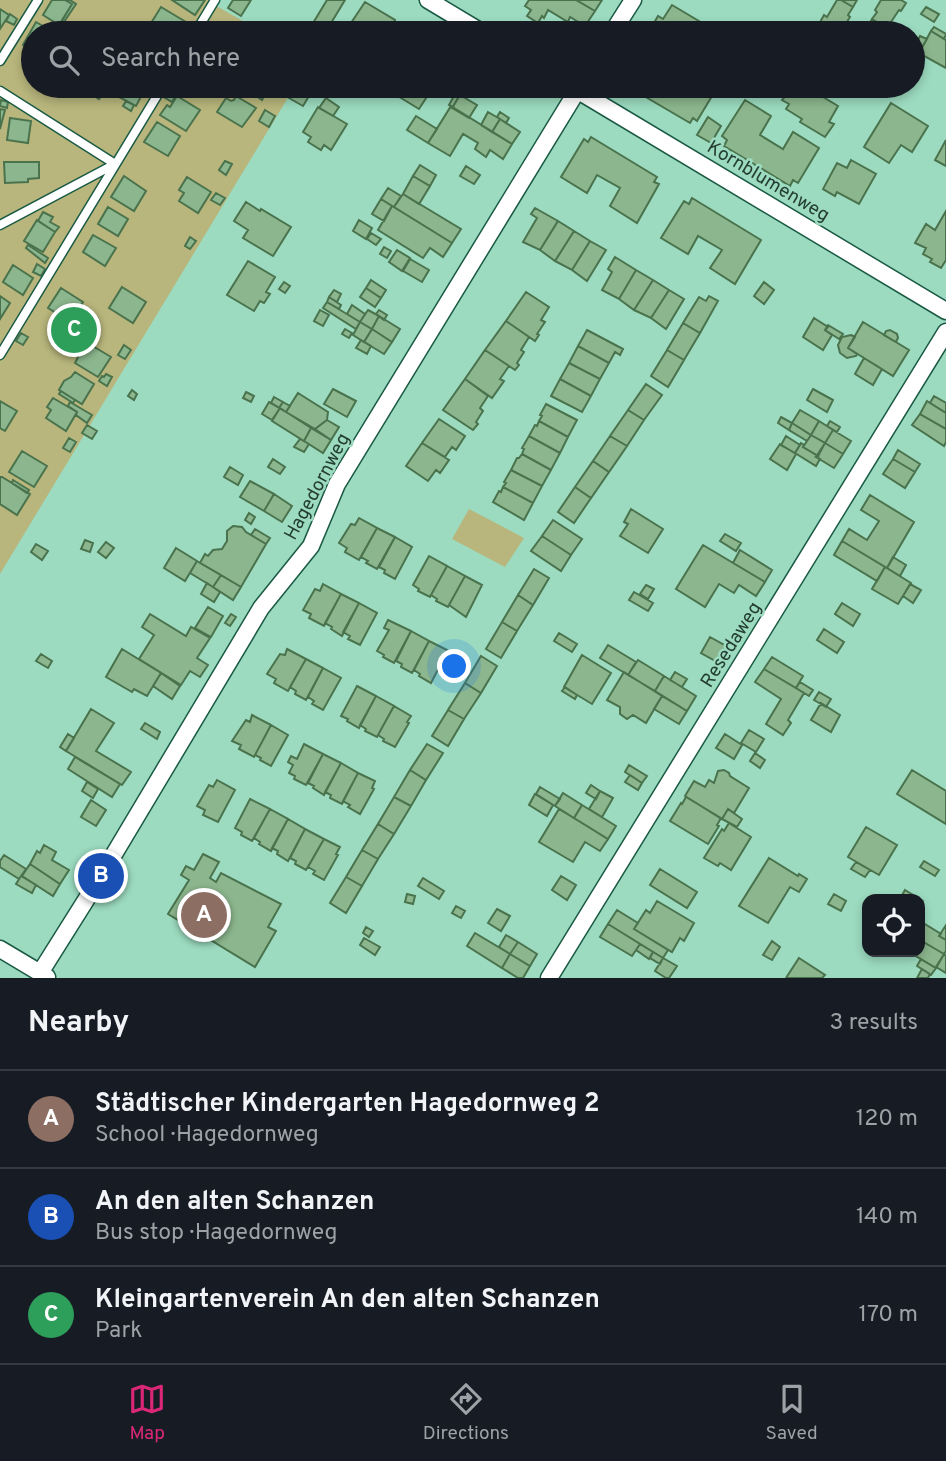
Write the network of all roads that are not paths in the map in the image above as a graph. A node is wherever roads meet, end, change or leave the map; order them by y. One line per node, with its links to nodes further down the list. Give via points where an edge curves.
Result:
1 (38, 0): 5 (lane)
2 (215, 0): 6 (lane)
3 (428, 0): 7 (street)
4 (633, 0): 8 (street)
5 (25, 21)
6 (202, 21)
7 (463, 21)
8 (620, 21)
9 (21, 27): 10 (lane)
10 (0, 61)
11 (0, 91): 15 (lane)
12 (156, 98): 15 (lane)
13 (569, 98): 21 (street, Hagedornweg, via 337,484 311,547 261,608)
14 (594, 98): 17 (street, Kornblumenweg)
15 (115, 164): 16 (lane); 19 (lane)
16 (0, 225)
17 (946, 311)
18 (946, 332): 22 (street, Resedaweg)
19 (0, 355)
20 (0, 949): 21 (street)
21 (44, 975)
22 (549, 978)

